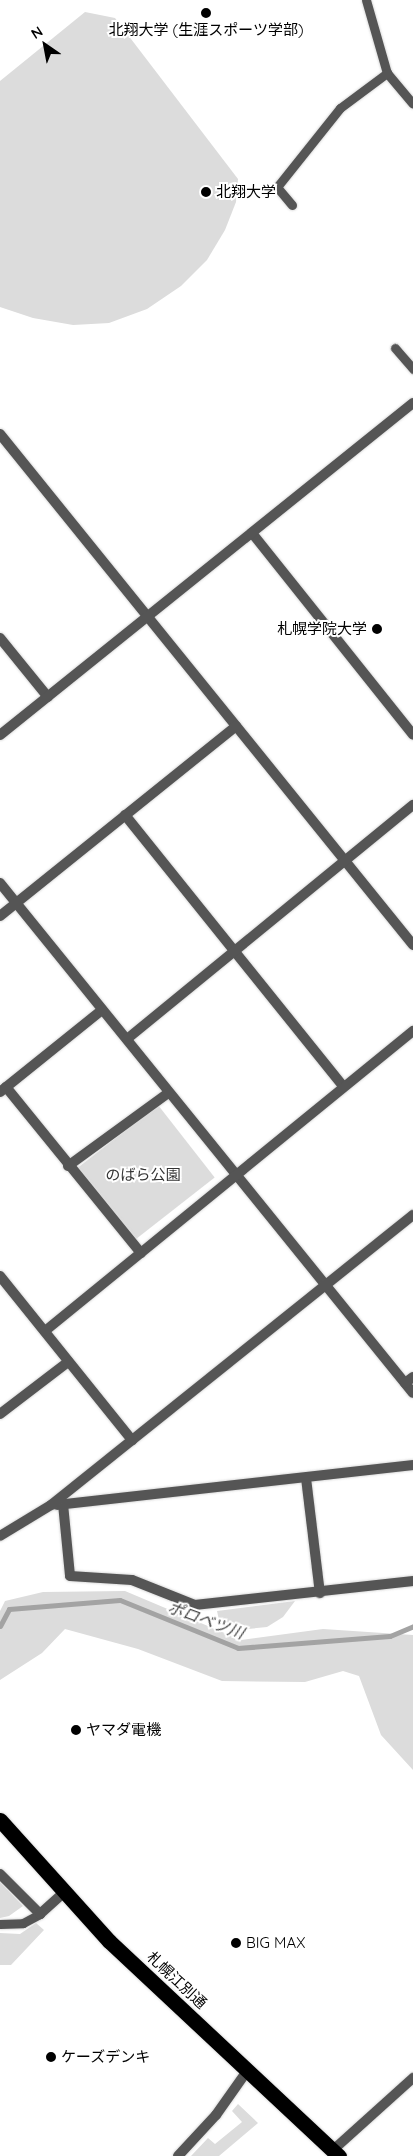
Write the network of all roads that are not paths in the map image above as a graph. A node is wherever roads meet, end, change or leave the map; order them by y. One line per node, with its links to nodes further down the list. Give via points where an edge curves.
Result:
1 (366, 0): 2 (lane)
2 (387, 73): 3 (lane); 4 (lane, via 340,108 277,187)
3 (413, 104)
4 (292, 205)
5 (395, 348): 6 (lane)
6 (413, 369)
7 (413, 403): 9 (street)
8 (0, 434): 10 (street)
9 (252, 532): 10 (street); 15 (street)
10 (147, 616): 12 (street); 13 (street)
11 (0, 638): 12 (street)
12 (48, 696): 14 (street)
13 (236, 726): 17 (street); 18 (street)
14 (0, 735)
15 (413, 735)
16 (413, 806): 18 (street)
17 (125, 815): 20 (street); 23 (street)
18 (346, 862): 22 (street); 23 (street)
19 (0, 883): 20 (street)
20 (16, 903): 21 (street); 24 (street)
21 (0, 916)
22 (413, 946)
23 (235, 951): 26 (street); 27 (street)
24 (102, 1010): 26 (street); 28 (street)
25 (413, 1031): 27 (street)
26 (127, 1040): 29 (street)
27 (343, 1086): 31 (street)
28 (3, 1089): 30 (street)
29 (168, 1092): 30 (street); 31 (street)
30 (68, 1166): 33 (street)
31 (235, 1175): 33 (street); 35 (street)
32 (413, 1215): 35 (street)
33 (141, 1253): 36 (street)
34 (0, 1276): 36 (street)
35 (326, 1286): 38 (street); 41 (street)
36 (44, 1331): 37 (street)
37 (68, 1362): 40 (street); 41 (street)
38 (409, 1380): 39 (street)
39 (413, 1393)
40 (0, 1414)
41 (132, 1440): 45 (street)
42 (413, 1465): 43 (street)
43 (306, 1478): 44 (street); 48 (street)
44 (63, 1504): 45 (street); 48 (street, via 70,1576 132,1580 195,1605)
45 (51, 1505): 46 (street)
46 (0, 1536)
47 (413, 1581): 48 (street)
48 (320, 1593)
49 (0, 1820): 51 (highway, 札幌江別通)
50 (0, 1874): 52 (street)
51 (63, 1893): 52 (street); 54 (highway, 札幌江別通)
52 (40, 1914): 53 (lane, via 23,1922)
53 (0, 1924)
54 (247, 2071): 56 (highway, 札幌江別通); 57 (street, via 216,2115)
55 (413, 2078): 56 (street)
56 (336, 2153)
57 (178, 2156)

